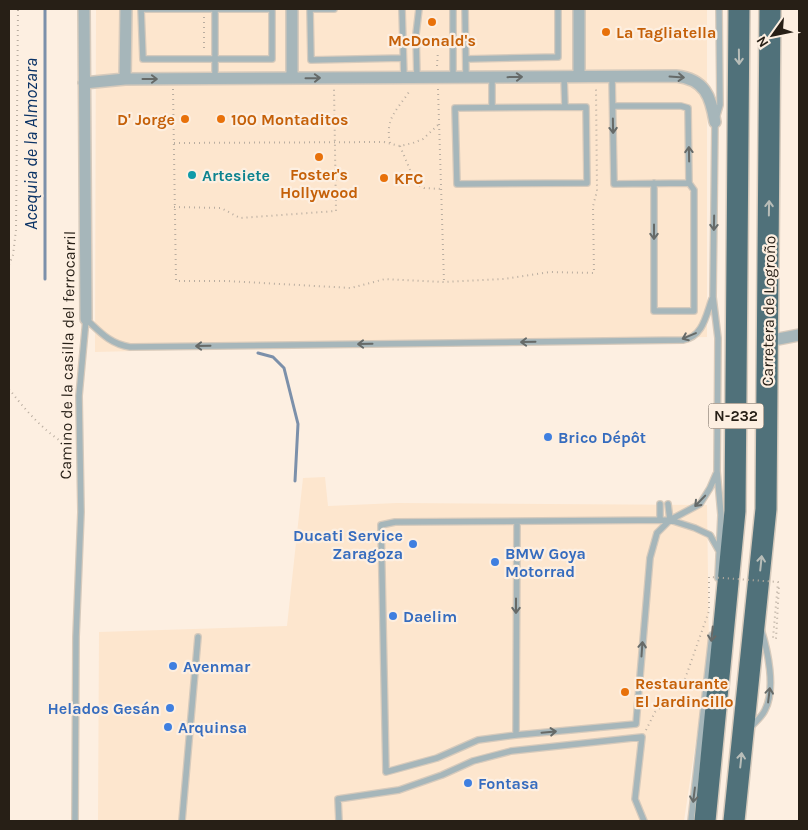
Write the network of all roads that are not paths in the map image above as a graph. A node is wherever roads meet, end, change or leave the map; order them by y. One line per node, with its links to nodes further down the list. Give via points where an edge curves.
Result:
1 (84, 9): 30 (street, Camino de la casilla del ferrocarril)
2 (126, 9): 28 (street)
3 (204, 9): 4 (lane); 17 (lane, via 142,9 143,59)
4 (215, 9): 17 (lane); 17 (lane, via 272,9 272,59)
5 (292, 9): 25 (street)
6 (334, 9): 16 (lane, via 310,9 311,60)
7 (402, 9): 16 (lane)
8 (419, 9): 27 (lane)
9 (453, 9): 21 (lane)
10 (465, 9): 18 (lane)
11 (558, 9): 18 (lane, via 558,57)
12 (579, 9): 20 (street)
13 (719, 9): 34 (lane, via 720,105)
14 (739, 9): 37 (highway, Carretera de Logroño / N-232, one-way to 37)
15 (770, 9): 41 (highway, Carretera de Logroño / N-232, one-way to 15)
16 (403, 58): 26 (lane)
17 (215, 59): 29 (lane)
18 (466, 59): 22 (lane)
19 (564, 76): 20 (street); 23 (street, one-way to 19); 33 (lane)
20 (579, 76): 24 (street)
21 (453, 77): 22 (street); 27 (street)
22 (466, 77): 23 (street)
23 (492, 77): 32 (lane)
24 (612, 77): 31 (lane); 34 (street, one-way to 34, via 676,76 691,79 708,96)
25 (292, 78): 26 (street, one-way to 26); 29 (street)
26 (404, 78): 27 (street)
27 (417, 78)
28 (125, 79): 29 (street, one-way to 29); 30 (street)
29 (216, 79)
30 (84, 83): 39 (street, Camino de la casilla del ferrocarril)
31 (613, 106): 35 (lane, one-way to 35, via 614,184); 36 (lane, one-way to 31, via 688,108)
32 (492, 107): 33 (lane); 33 (lane, via 455,108 457,184 588,183 586,107)
33 (565, 107)
34 (715, 122): 38 (lane, one-way to 38)
35 (654, 183): 36 (lane); 36 (lane, one-way to 36, via 654,311 694,311 694,190)
36 (690, 183)
37 (738, 204): 45 (highway, via 730,231 725,289); 59 (highway, Carretera de Logroño / N-232, via 735,511)
38 (713, 297): 39 (lane, one-way to 39, via 702,328 683,340 130,347 108,340); 42 (lane, via 718,338)
39 (86, 319): 54 (lane, Camino de la casilla del ferrocarril, via 79,379)
40 (799, 335): 41 (street)
41 (768, 340): 60 (highway, Carretera de Logroño / N-232, one-way to 41, via 766,509)
42 (717, 471): 45 (lane); 47 (lane, one-way to 47, via 700,504)
43 (660, 504): 46 (lane)
44 (668, 504): 47 (lane)
45 (721, 515): 49 (lane)
46 (660, 520): 47 (lane); 48 (lane)
47 (670, 520): 49 (lane, via 710,536); 53 (lane, one-way to 47, via 636,724 650,558 657,533)
48 (517, 522): 53 (lane, one-way to 53); 53 (lane, via 395,522 381,525 386,772 437,758 478,740)
49 (720, 551): 50 (lane)
50 (717, 586)
51 (714, 624): 58 (lane, one-way to 58)
52 (198, 637): 55 (lane)
53 (516, 735)
54 (75, 821)
55 (182, 821)
56 (339, 821): 57 (lane, via 338,798 399,790 473,761 511,751 642,737 634,799)
57 (644, 821)
58 (691, 821)
59 (705, 821)
60 (734, 821)

